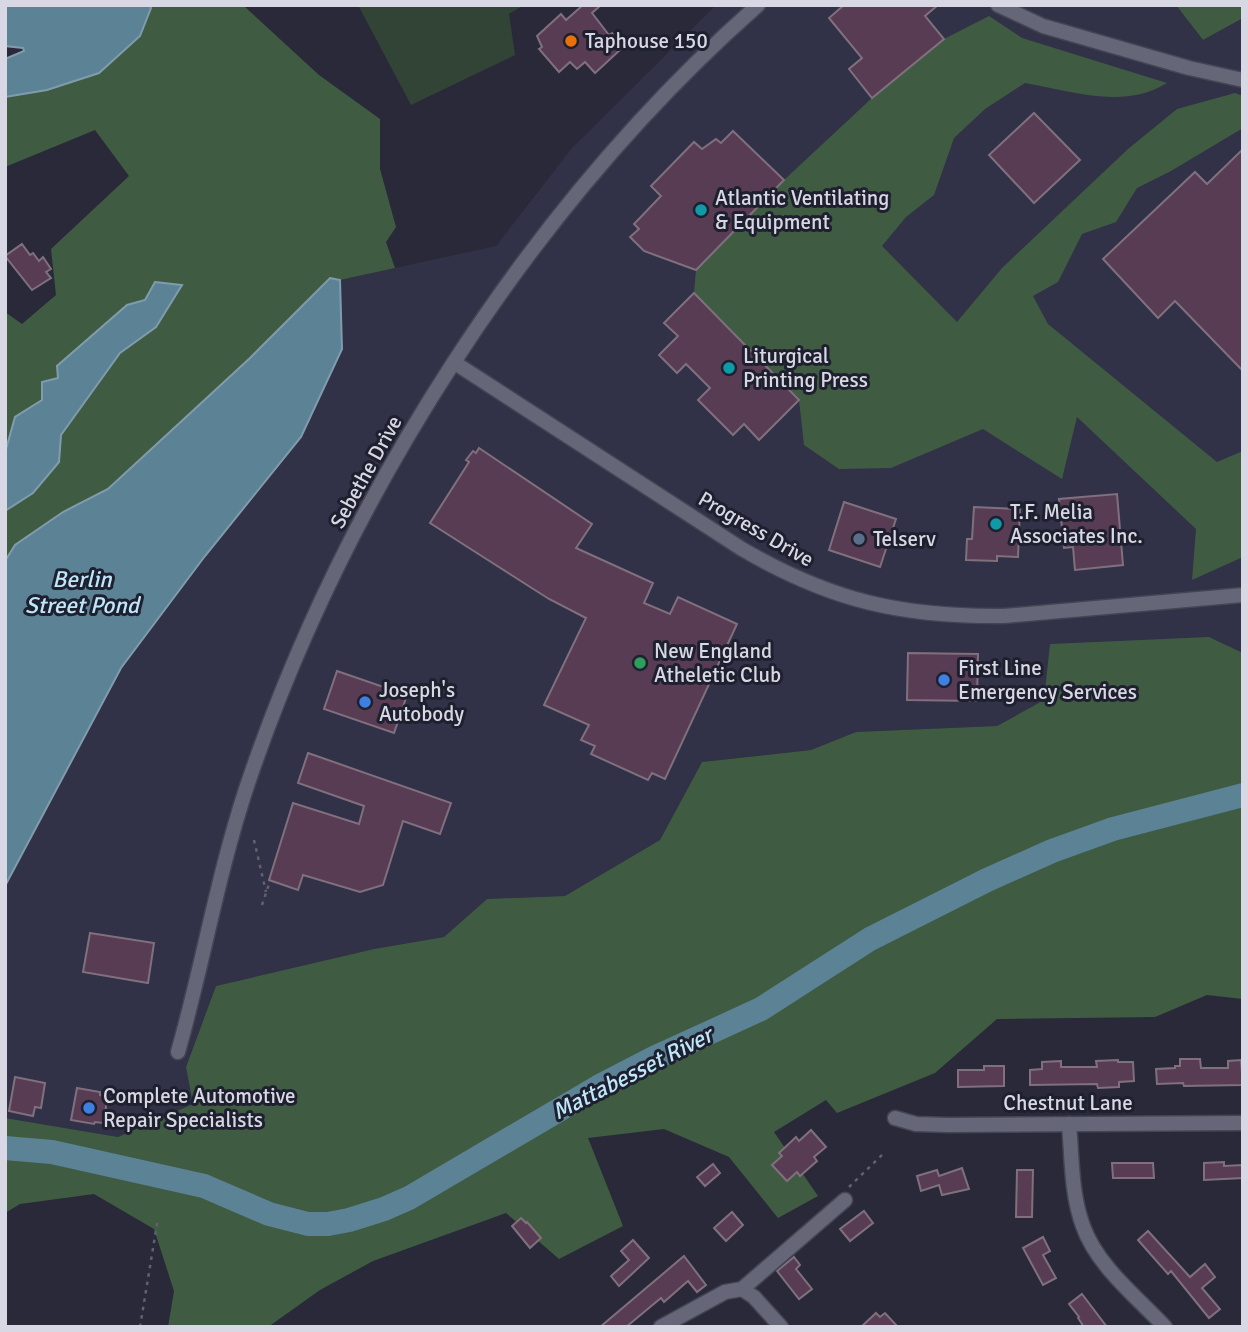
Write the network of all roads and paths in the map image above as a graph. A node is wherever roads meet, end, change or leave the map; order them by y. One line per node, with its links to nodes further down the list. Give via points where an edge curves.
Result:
1 (758, 5): 4 (street, Sebethe Drive, via 618,146 537,244)
2 (998, 5): 3 (street, via 1043,26)
3 (1243, 80)
4 (455, 363): 5 (street, Progress Drive, via 742,549 798,579 847,597 886,608 967,617); 10 (street, Sebethe Drive, via 371,502 288,677 230,841)
5 (1243, 595)
6 (254, 840): 8 (path)
7 (270, 881): 8 (path)
8 (266, 891): 9 (path)
9 (262, 905)
10 (178, 1052)
11 (895, 1118): 13 (street, Chestnut Lane, via 916,1124)
12 (1243, 1123): 13 (street, Chestnut Lane)
13 (1069, 1124): 21 (street, via 1083,1227 1109,1268)
14 (884, 1153): 15 (path)
15 (847, 1194): 17 (street)
16 (158, 1218): 18 (path)
17 (742, 1289): 19 (street, via 725,1292); 20 (street)
18 (139, 1327)
19 (661, 1327)
20 (780, 1327)
21 (1165, 1327)

